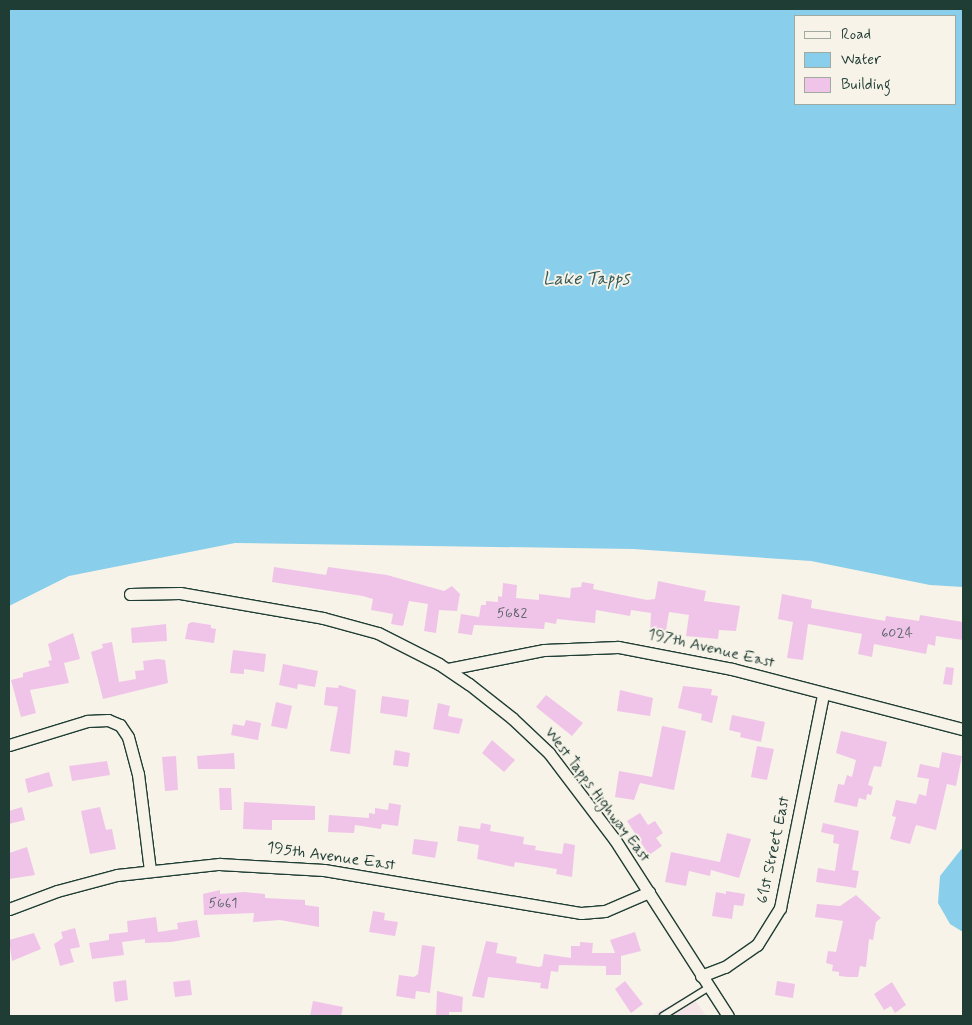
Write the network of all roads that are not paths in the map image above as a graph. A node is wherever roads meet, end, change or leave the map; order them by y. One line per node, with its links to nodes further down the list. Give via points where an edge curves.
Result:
1 (130, 594): 2 (street, West Tapps Highway East, via 180,593 320,618 378,634)
2 (448, 669): 3 (street, 197th Avenue East, via 544,650 618,647 732,669); 7 (street, West Tapps Highway East, via 512,718 549,754 615,840)
3 (822, 694): 4 (street, 197th Avenue East); 9 (street, 61st Street East, via 780,908 757,945 725,967)
4 (963, 729)
5 (9, 745): 6 (street, via 87,721 115,722 128,737 134,753)
6 (150, 870): 7 (street, 195th Avenue East, via 219,864 304,868 581,912 605,911); 8 (street, 195th Avenue East, via 92,881)
7 (649, 892): 9 (street, West Tapps Highway East)
8 (9, 909)
9 (701, 976): 10 (street, West Tapps Highway East)
10 (708, 988): 11 (lane); 12 (street, West Tapps Highway East)
11 (663, 1016)
12 (728, 1016)

